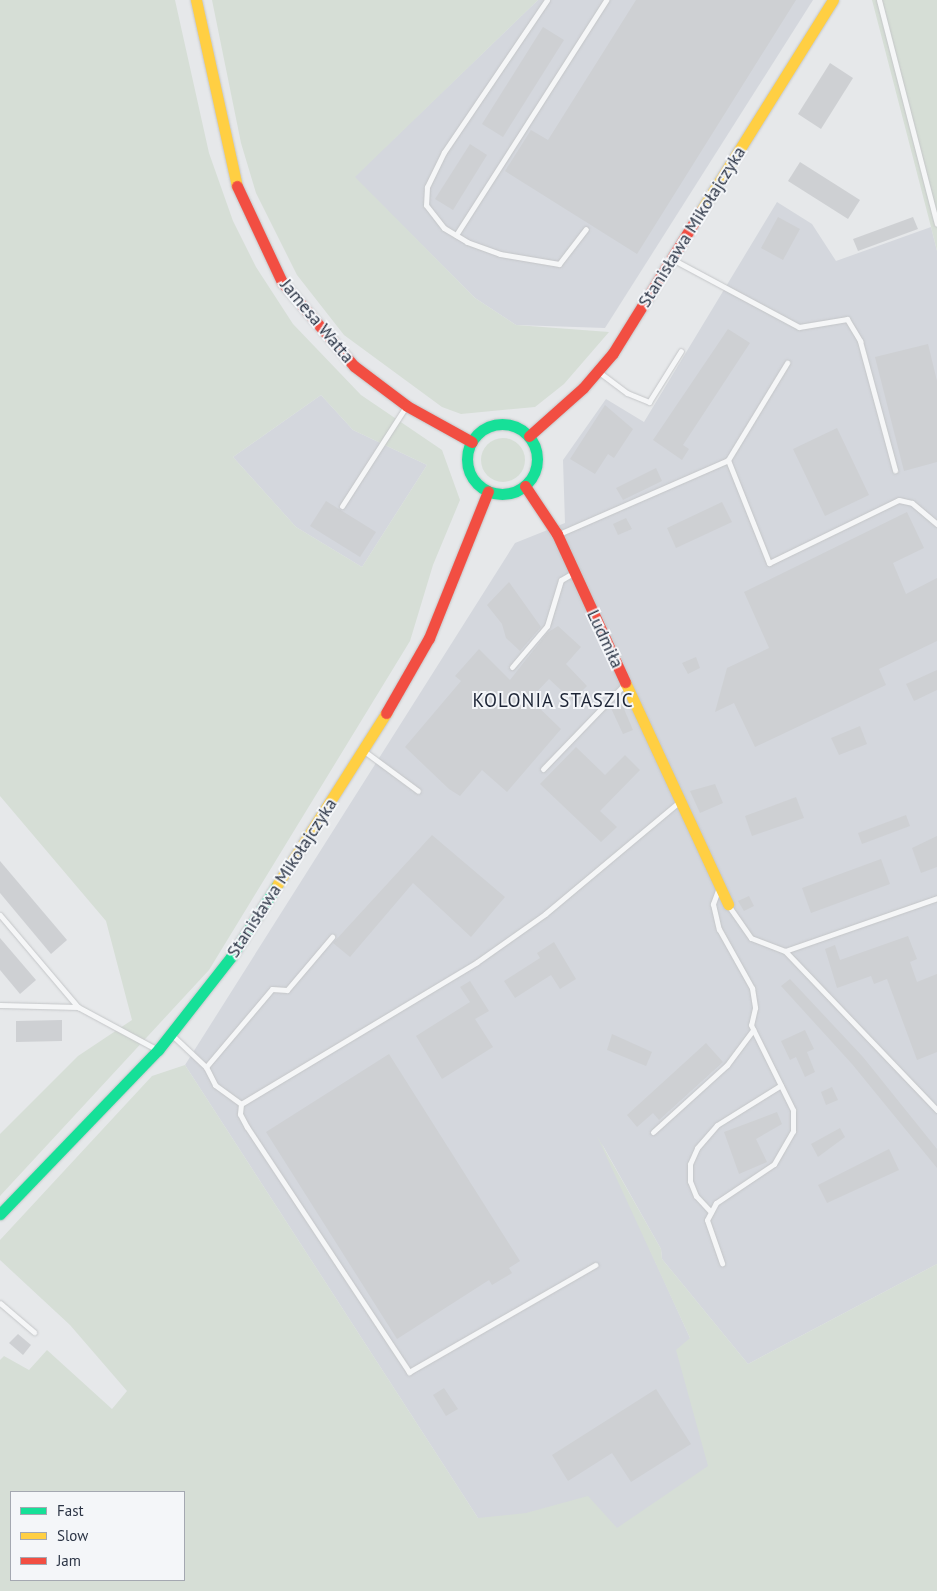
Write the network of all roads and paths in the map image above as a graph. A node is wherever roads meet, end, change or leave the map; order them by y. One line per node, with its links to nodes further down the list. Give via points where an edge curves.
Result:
1 (196, 0): 13 (street, Jamesa Watta, via 226,148 262,246 282,282 325,337 354,366)
2 (547, 0): 8 (lane, via 444,152 427,187 426,205 432,218)
3 (606, 0): 8 (lane)
4 (834, 0): 9 (street, Stanisława Mikołajczyka)
5 (879, 0): 6 (lane)
6 (937, 224)
7 (586, 229): 8 (lane, via 559,264 500,254)
8 (456, 235)
9 (672, 259): 12 (street, Stanisława Mikołajczyka); 17 (lane, via 799,327 847,318 860,340)
10 (681, 351): 12 (lane, via 649,402 627,393)
11 (787, 364): 16 (lane)
12 (599, 372): 14 (street, Stanisława Mikołajczyka)
13 (407, 406): 15 (street, Jamesa Watta); 20 (lane)
14 (529, 436): 15 (street, via 518,428 492,426); 18 (street, via 536,468)
15 (472, 442): 19 (street, via 468,464 479,485)
16 (728, 460): 21 (lane, via 769,563 899,500 912,503); 22 (lane)
17 (895, 470)
18 (525, 486): 19 (street, via 514,492); 22 (street, Ludmiła)
19 (488, 491): 26 (street, Stanisława Mikołajczyka, via 429,638)
20 (342, 506)
21 (937, 524)
22 (557, 534): 23 (street, Ludmiła)
23 (573, 572): 24 (lane, via 561,580 547,626); 25 (street, Ludmiła)
24 (512, 667)
25 (626, 683): 27 (lane); 29 (street, Ludmiła)
26 (363, 751): 28 (lane); 39 (street, Stanisława Mikołajczyka, via 231,957)
27 (543, 769)
28 (418, 791)
29 (680, 801): 30 (street, Ludmiła); 43 (lane, via 545,914 477,962)
30 (719, 885): 32 (street, Ludmiła); 38 (lane, via 713,904 719,928 752,988)
31 (937, 898): 35 (lane)
32 (728, 904): 35 (lane, via 751,938)
33 (0, 915): 37 (lane)
34 (332, 937): 41 (lane, via 288,990 272,989)
35 (785, 951): 44 (lane)
36 (0, 1005): 37 (lane)
37 (78, 1007): 40 (lane)
38 (753, 1030): 42 (lane); 45 (lane, via 727,1065)
39 (172, 1035): 40 (street, Stanisława Mikołajczyka); 41 (lane)
40 (158, 1050): 47 (street, Stanisława Mikołajczyka)
41 (206, 1066): 43 (lane, via 215,1085)
42 (781, 1085): 46 (lane, via 793,1110 792,1131 784,1148 774,1164 716,1203); 46 (lane, via 716,1124 697,1148 690,1164 690,1181)
43 (241, 1104): 49 (lane, via 240,1114 247,1127 409,1372)
44 (937, 1110)
45 (653, 1132)
46 (711, 1212): 48 (lane, via 707,1220)
47 (0, 1214)
48 (722, 1263)
49 (595, 1265)
50 (0, 1303): 51 (lane)
51 (34, 1332)

